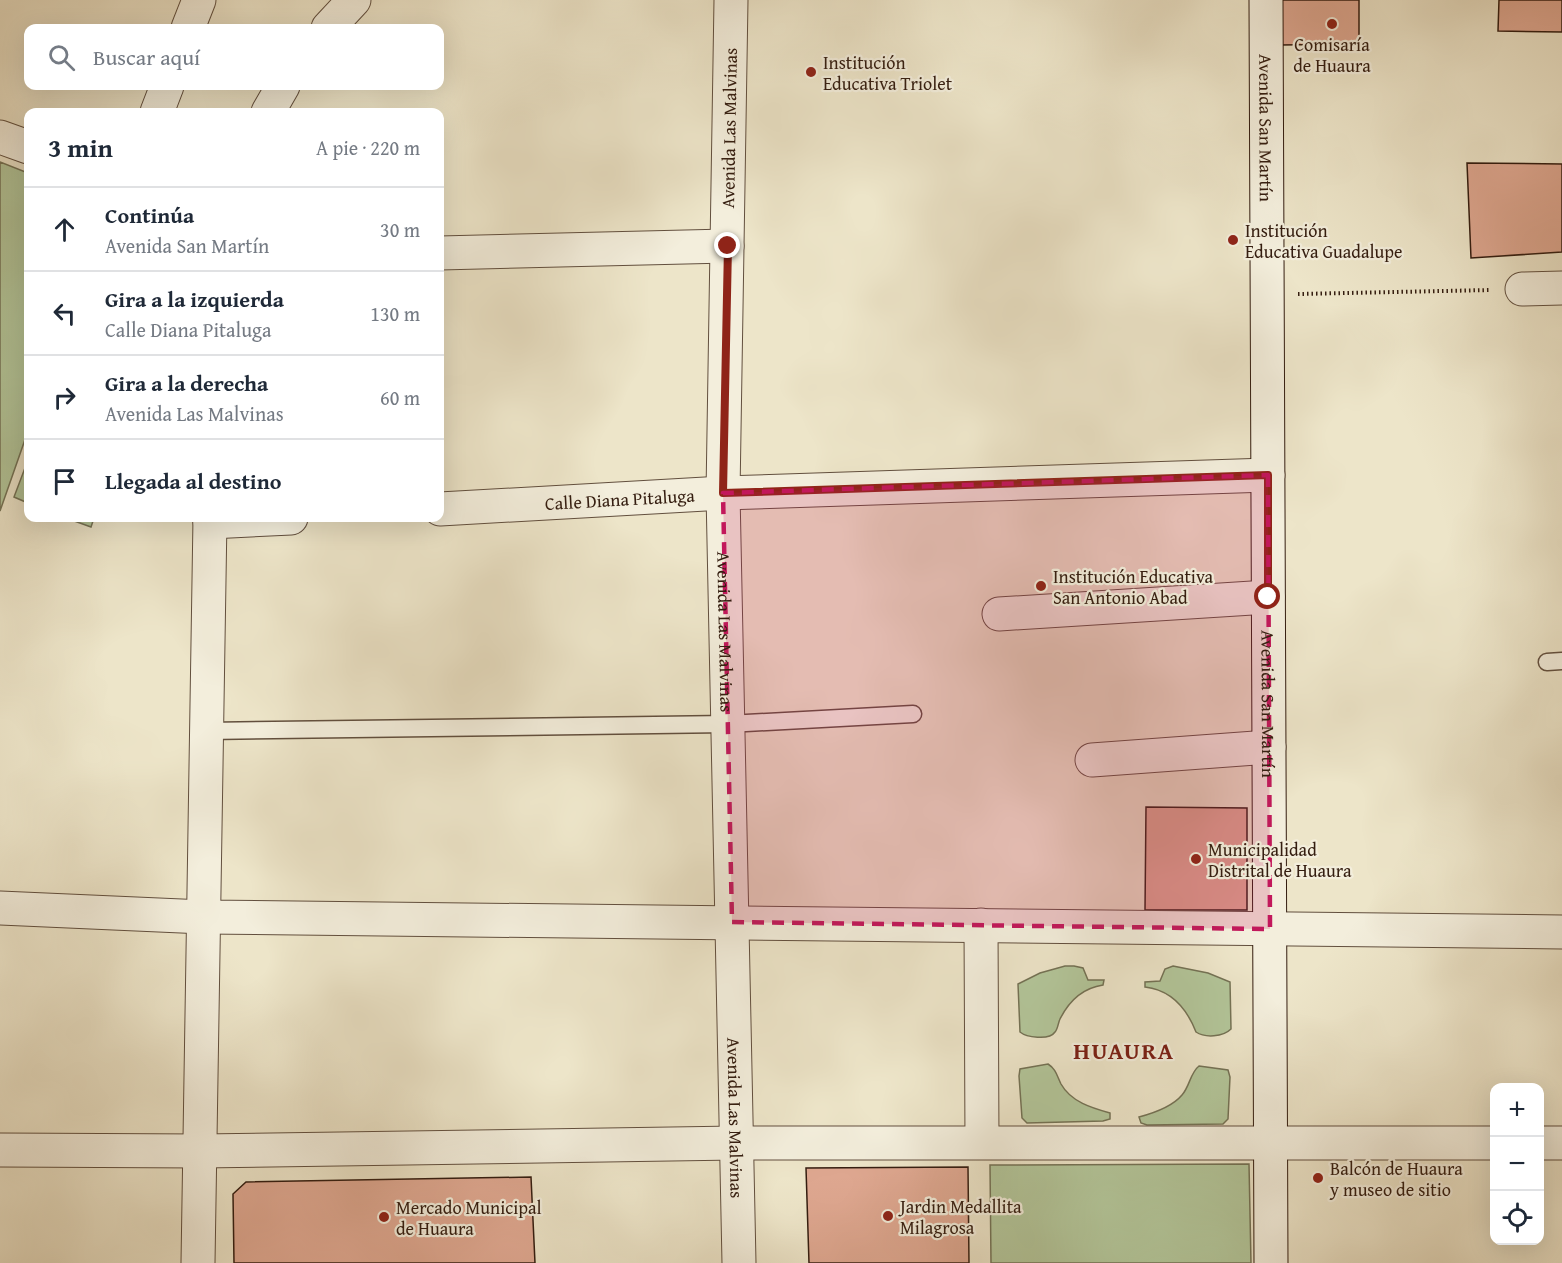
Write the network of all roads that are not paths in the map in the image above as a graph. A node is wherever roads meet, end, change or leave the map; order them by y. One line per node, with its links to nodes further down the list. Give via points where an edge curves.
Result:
1 (199, 0): 5 (street)
2 (354, 0): 6 (street)
3 (731, 0): 13 (street, Avenida Las Malvinas)
4 (1266, 0): 17 (street, Avenida San Martín)
5 (190, 24)
6 (332, 24)
7 (165, 90): 9 (street)
8 (281, 90): 10 (street)
9 (159, 108)
10 (270, 108)
11 (0, 137): 12 (street)
12 (24, 146)
13 (728, 246): 14 (street); 18 (street, Avenida Las Malvinas)
14 (444, 253)
15 (1562, 288): 16 (street)
16 (1522, 289)
17 (1268, 475): 18 (street, Calle Diana Pitaluga); 21 (street, Avenida San Martín)
18 (723, 493): 19 (street, Calle Diana Pitaluga); 24 (street, Avenida Las Malvinas)
19 (444, 509)
20 (210, 522): 25 (street)
21 (1268, 597): 22 (street); 26 (street, Avenida San Martín)
22 (999, 614)
23 (913, 714): 24 (lane)
24 (728, 724): 25 (lane); 30 (street, Avenida Las Malvinas)
25 (207, 731): 29 (street)
26 (1269, 747): 27 (street); 32 (street, Avenida San Martín)
27 (1092, 760)
28 (0, 908): 29 (street)
29 (204, 917): 30 (street); 41 (street)
30 (732, 922): 31 (street); 36 (street, Avenida Las Malvinas)
31 (981, 925): 32 (street); 34 (street)
32 (1270, 929): 33 (street); 35 (street, Avenida San Martín)
33 (1562, 932)
34 (982, 1142): 35 (street); 36 (street)
35 (1270, 1142): 37 (street); 44 (street, Avenida San Martín)
36 (736, 1143): 41 (street); 43 (street, Avenida Las Malvinas)
37 (1490, 1143)
38 (1544, 1143): 39 (street)
39 (1562, 1143)
40 (0, 1150): 41 (street)
41 (201, 1151): 42 (street)
42 (198, 1263)
43 (739, 1263)
44 (1271, 1263)

